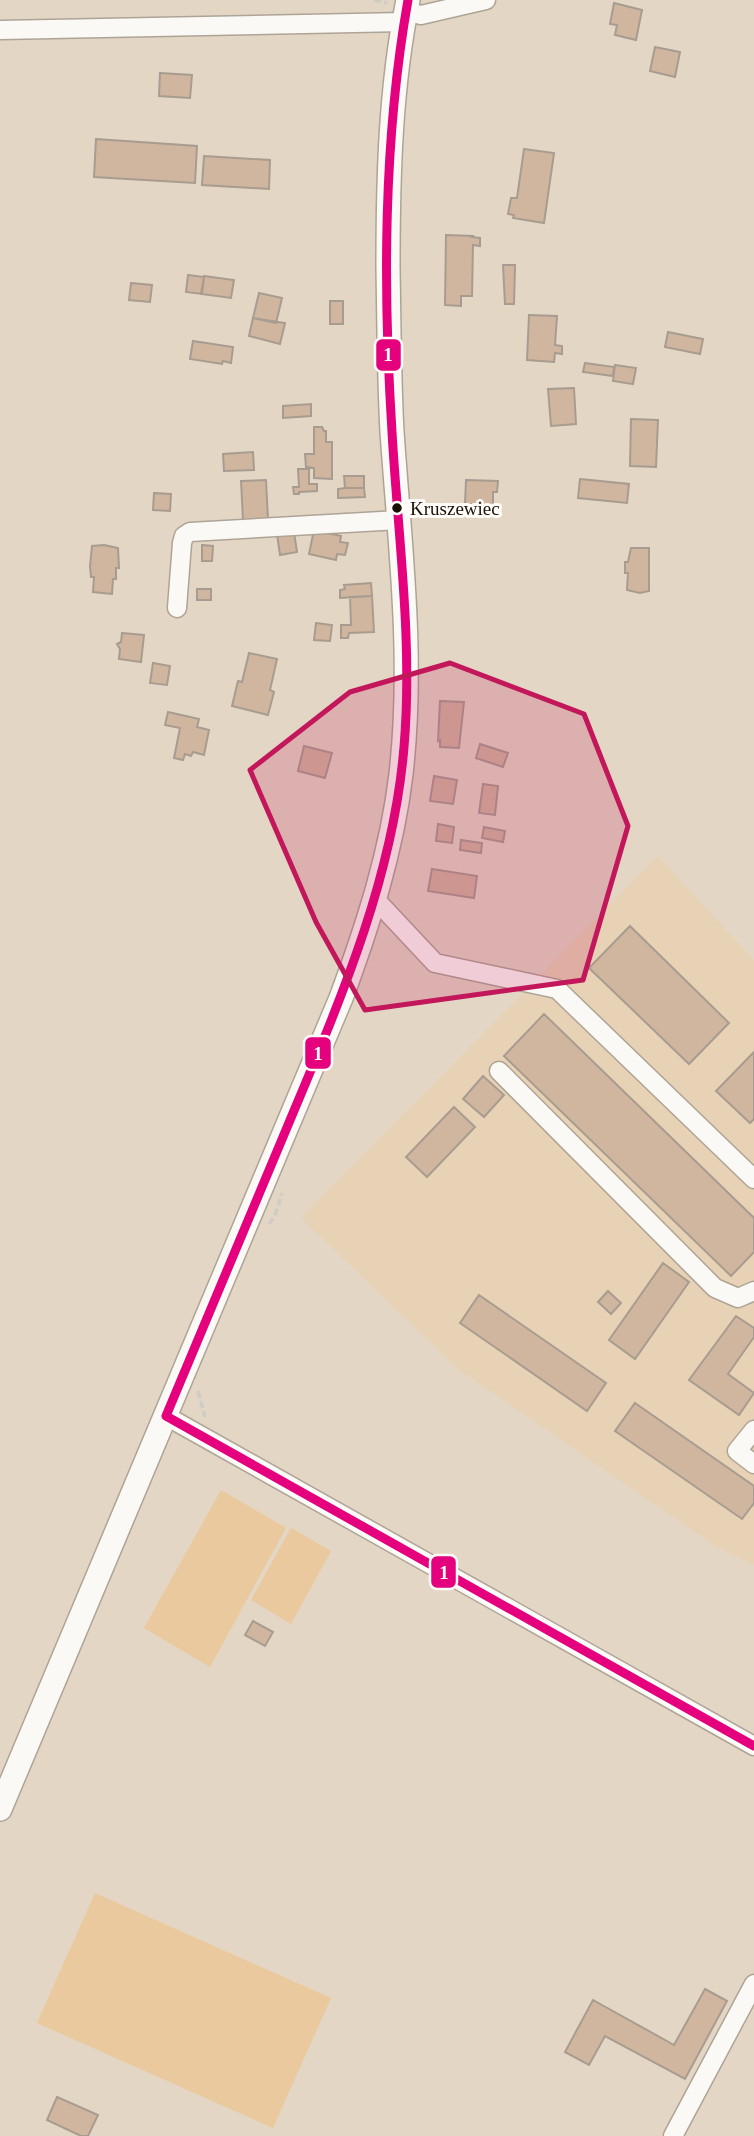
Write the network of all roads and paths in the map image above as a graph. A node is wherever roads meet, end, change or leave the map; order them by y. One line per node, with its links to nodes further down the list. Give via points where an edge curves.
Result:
1 (373, 0): 3 (path)
2 (486, 0): 3 (street, via 421,15)
3 (402, 9): 4 (street); 5 (main road, via 388,219 389,374)
4 (0, 30)
5 (399, 520): 6 (street, via 190,532 182,543); 7 (main road, via 405,720 399,788)
6 (177, 608)
7 (375, 899): 9 (street, via 435,963 557,989); 14 (main road, via 341,998)
8 (499, 1071): 12 (street, via 715,1289 738,1298)
9 (754, 1179)
10 (285, 1185): 11 (path)
11 (267, 1226)
12 (754, 1291)
13 (198, 1390): 15 (path, via 202,1414)
14 (166, 1416): 18 (street); 19 (main road)
15 (209, 1421)
16 (754, 1430): 17 (street, via 737,1451)
17 (754, 1464)
18 (754, 1746)
19 (0, 1809)
20 (754, 1984): 21 (street)
21 (673, 2136)

